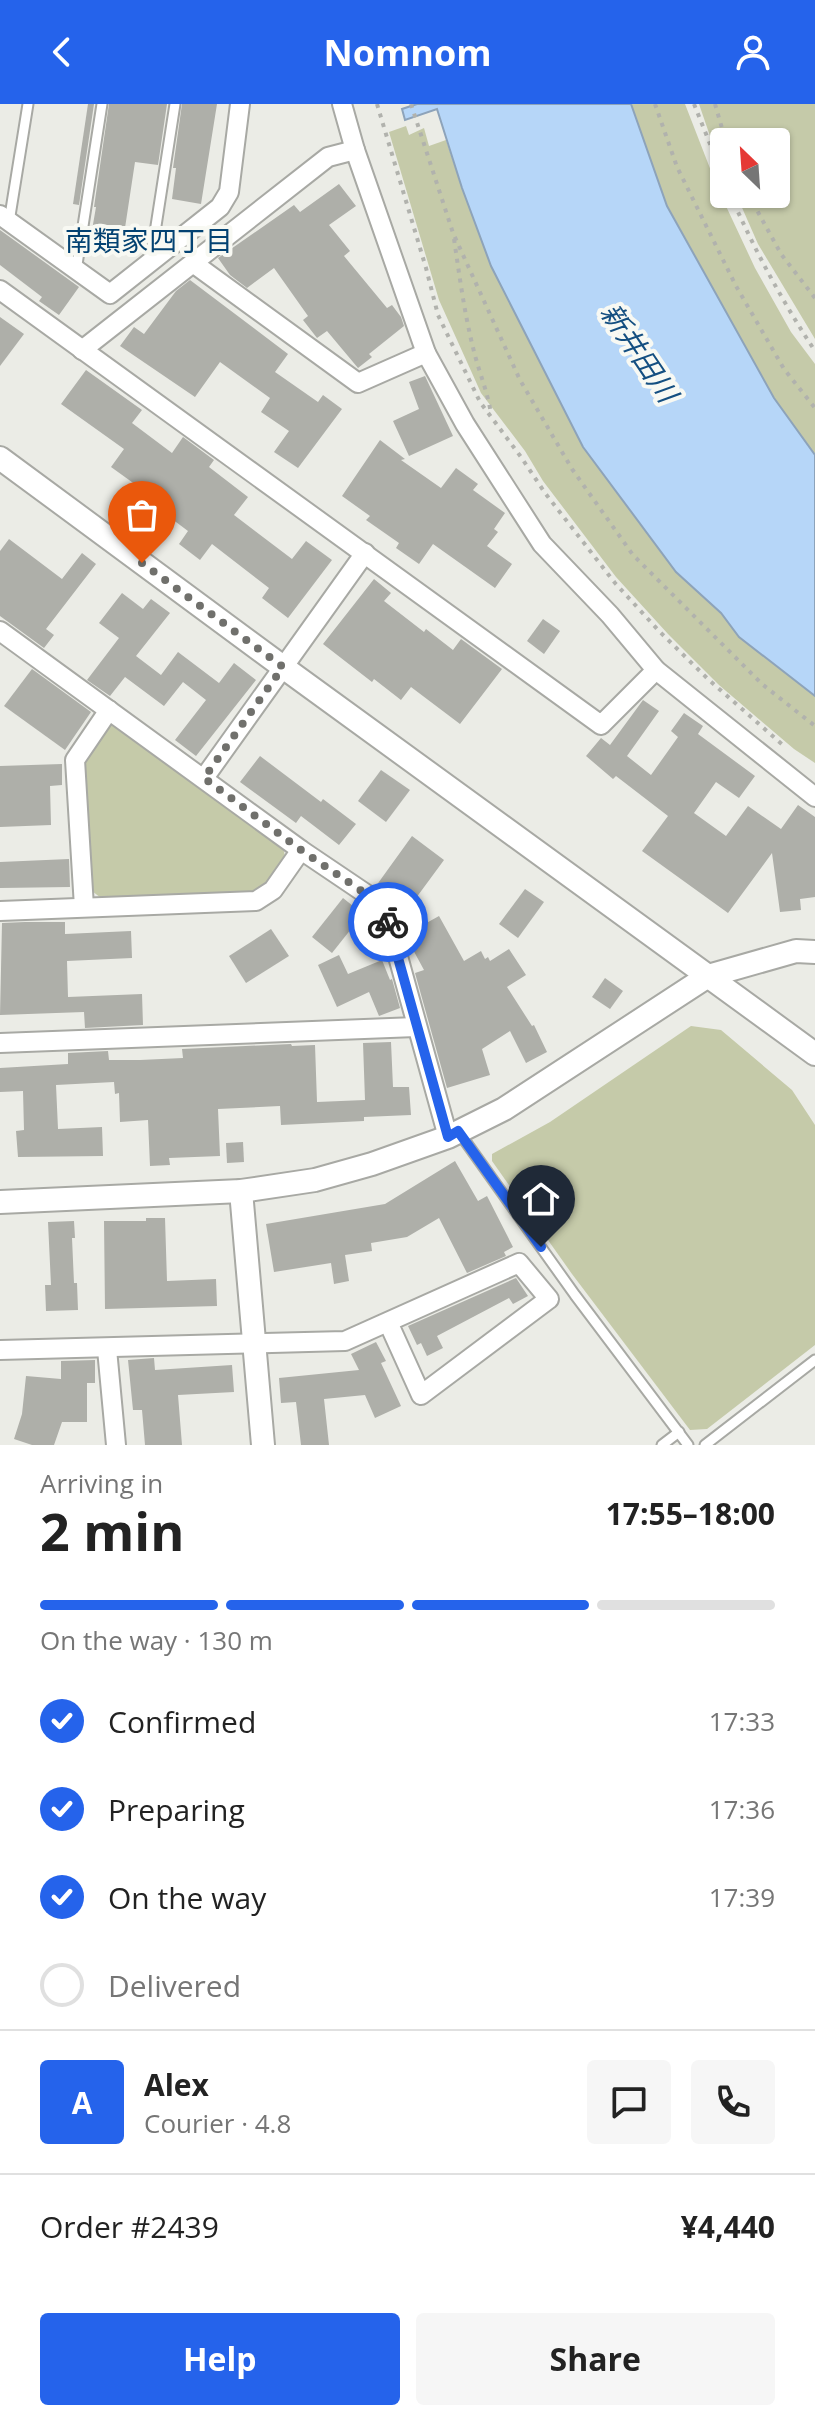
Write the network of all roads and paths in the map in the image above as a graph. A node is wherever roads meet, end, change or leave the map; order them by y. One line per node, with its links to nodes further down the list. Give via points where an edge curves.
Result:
1 (28, 104): 16 (lane)
2 (102, 104): 20 (lane)
3 (175, 104): 18 (lane)
4 (240, 104): 18 (street, via 229,192 220,207)
5 (342, 104): 13 (street)
6 (377, 104): 27 (path, via 438,315)
7 (411, 104): 17 (path)
8 (655, 104): 26 (path, via 677,167 736,286 784,369)
9 (694, 104): 12 (path)
10 (715, 104): 11 (path)
11 (722, 128)
12 (710, 144)
13 (355, 150): 19 (street, via 328,157); 25 (street)
14 (736, 208): 24 (path)
15 (756, 208): 22 (path, via 781,254)
16 (4, 218): 20 (street)
17 (453, 233): 27 (path); 34 (path, via 520,380 572,469 633,555 762,684)
18 (150, 262): 20 (street, via 110,294)
19 (193, 263): 23 (street); 25 (street, via 358,383)
20 (76, 271)
21 (0, 290): 23 (street)
22 (815, 298)
23 (82, 350): 29 (street)
24 (815, 351)
25 (426, 353): 32 (street, via 542,544)
26 (815, 408)
27 (491, 416): 35 (path, via 615,583 709,680)
28 (0, 458): 31 (street)
29 (365, 553): 31 (street); 32 (street, via 601,725)
30 (0, 631): 33 (street)
31 (283, 667): 36 (street); 42 (street)
32 (656, 670): 37 (street)
33 (109, 710): 36 (street); 39 (street, via 75,760)
34 (815, 726)
35 (788, 749)
36 (204, 778): 38 (street)
37 (815, 797)
38 (301, 850): 39 (street, via 273,890 256,901); 43 (street, via 384,906)
39 (84, 907): 40 (street)
40 (0, 911)
41 (815, 952): 42 (street, via 796,951)
42 (708, 976): 45 (street); 46 (street, via 504,1109)
43 (416, 1027): 44 (street); 46 (street)
44 (0, 1043)
45 (815, 1054)
46 (453, 1134): 47 (street, via 315,1180); 54 (lane)
47 (241, 1191): 48 (street); 50 (street)
48 (0, 1202)
49 (388, 1322): 50 (street, via 421,1395 549,1299 519,1263 345,1341)
50 (253, 1343): 51 (street); 56 (street)
51 (107, 1349): 52 (street); 55 (street)
52 (0, 1350)
53 (815, 1360): 59 (lane)
54 (679, 1432): 57 (lane); 58 (lane)
55 (116, 1445)
56 (263, 1445)
57 (662, 1445)
58 (688, 1445)
59 (705, 1445)

